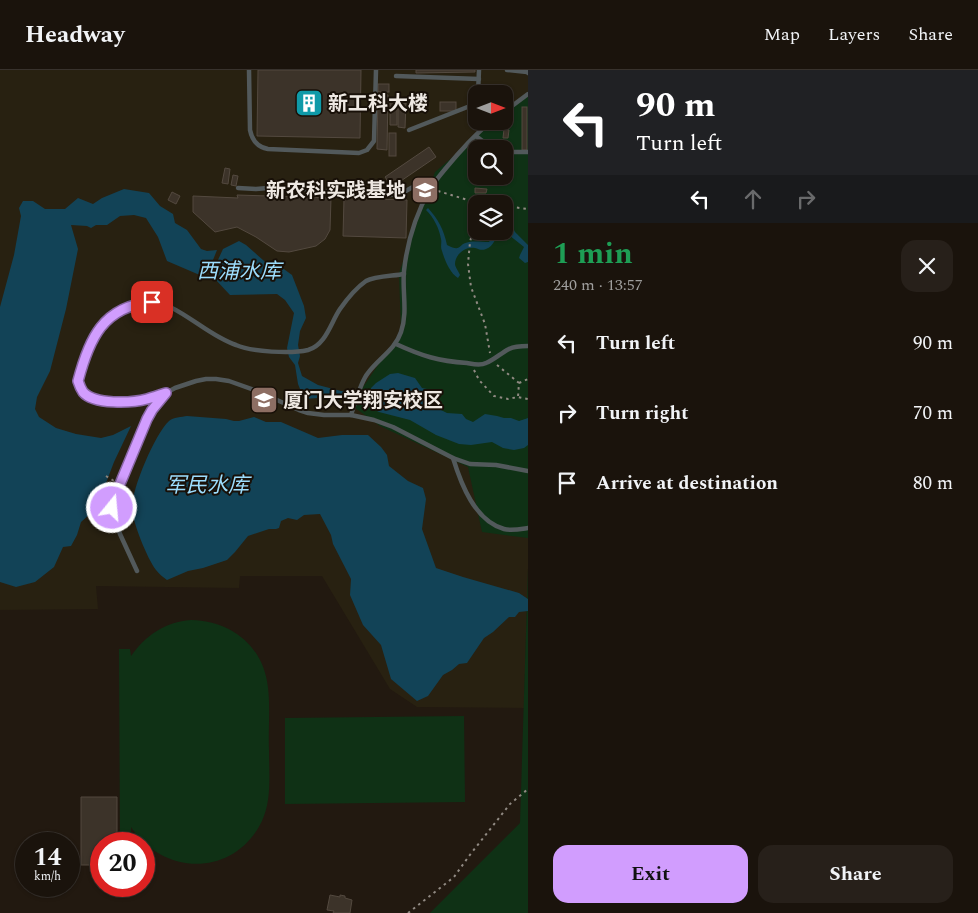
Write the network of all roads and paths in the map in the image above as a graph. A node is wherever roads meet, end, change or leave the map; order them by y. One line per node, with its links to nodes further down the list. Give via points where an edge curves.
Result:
1 (249, 70): 2 (lane, via 250,130 252,139 262,148 359,153 367,150 374,141)
2 (376, 70)
3 (480, 70): 7 (lane)
4 (507, 70): 5 (lane)
5 (528, 73)
6 (396, 76): 7 (lane)
7 (479, 79): 8 (lane)
8 (479, 85)
9 (528, 94): 10 (lane)
10 (513, 105)
11 (468, 107): 12 (lane)
12 (409, 130)
13 (482, 130): 14 (lane)
14 (476, 136): 15 (lane); 18 (lane)
15 (481, 140)
16 (513, 152): 17 (lane)
17 (528, 152)
18 (435, 181): 19 (lane, via 422,182 402,193 390,194); 20 (lane)
19 (238, 188)
20 (431, 188): 21 (path); 25 (lane, via 415,222)
21 (468, 201)
22 (513, 207): 23 (path)
23 (528, 209)
24 (471, 240): 28 (path, via 468,264 471,287 485,324)
25 (404, 274): 26 (lane, via 404,320); 32 (lane, via 367,281 340,310 321,341 308,350 258,350 236,346 170,307 152,302 138,303 110,316 90,343 78,381 83,392 93,398 129,402)
26 (396, 344): 29 (lane, via 432,359); 35 (lane, via 367,374)
27 (528, 346): 28 (lane, via 510,348)
28 (492, 360): 29 (lane, via 485,364); 31 (path)
29 (471, 364): 33 (path, via 479,380 494,396)
30 (528, 379): 31 (path)
31 (519, 383): 33 (path)
32 (166, 393): 35 (lane, via 196,381 216,379 271,396 308,413); 38 (lane, via 147,419)
33 (518, 397): 34 (path)
34 (528, 399)
35 (351, 415): 36 (lane, via 393,427)
36 (453, 458): 37 (lane, via 470,464); 40 (lane, via 470,498 491,524 506,530)
37 (528, 471)
38 (113, 506): 39 (path); 41 (lane, via 120,534)
39 (132, 512)
40 (528, 528)
41 (137, 571)
42 (528, 788): 43 (path, via 510,804 454,877)
43 (408, 913)

